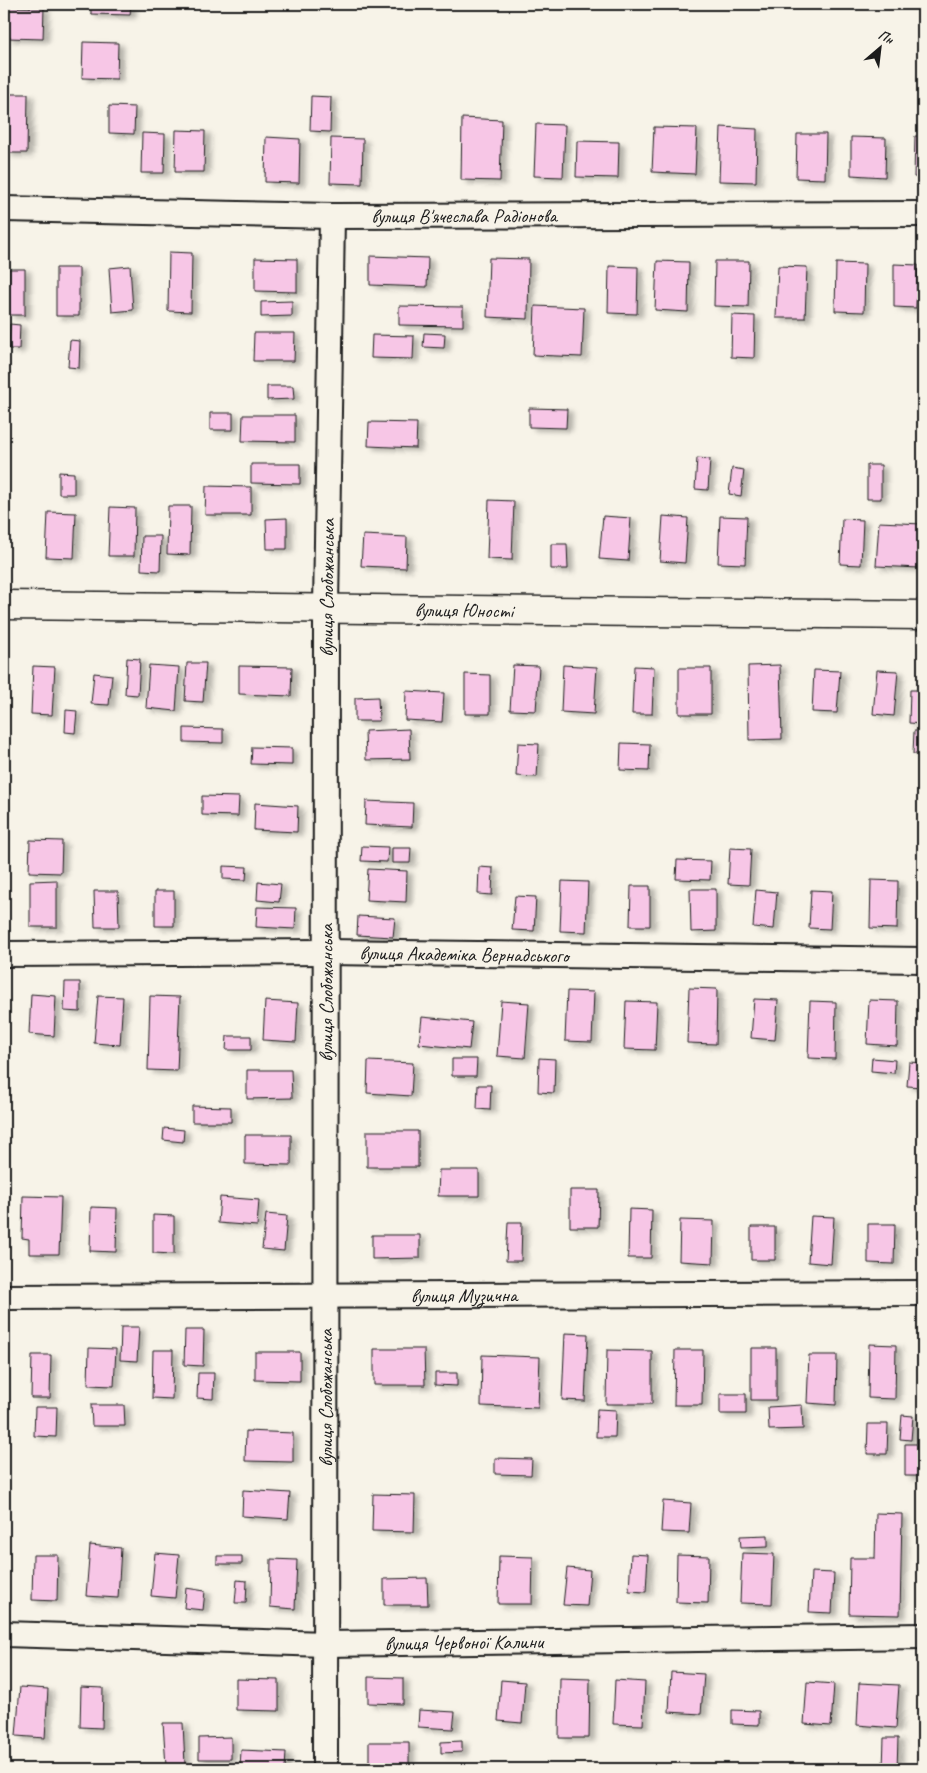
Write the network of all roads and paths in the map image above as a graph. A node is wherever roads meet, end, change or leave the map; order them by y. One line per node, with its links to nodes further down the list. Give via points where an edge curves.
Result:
1 (4, 210): 3 (street, вулиця В'ячеслава Радіонова)
2 (923, 214): 3 (street, вулиця В'ячеслава Радіонова)
3 (332, 216): 5 (street, вулиця Слобожанська)
4 (4, 605): 5 (street, вулиця Юності)
5 (326, 607): 6 (street, вулиця Юності); 7 (street, вулиця Слобожанська)
6 (923, 615)
7 (325, 952): 8 (street, вулиця Академіка Вернадського); 9 (street, вулиця Академіка Вернадського); 11 (street, вулиця Слобожанська)
8 (4, 954)
9 (923, 960)
10 (923, 1293): 11 (street, вулиця Музична)
11 (326, 1294): 12 (street, вулиця Музична); 15 (street, вулиця Слобожанська)
12 (4, 1296)
13 (4, 1634): 15 (street, вулиця Червоної Калини)
14 (923, 1636): 15 (street, вулиця Червоної Калини)
15 (325, 1644): 16 (street, вулиця Слобожанська)
16 (325, 1769)

